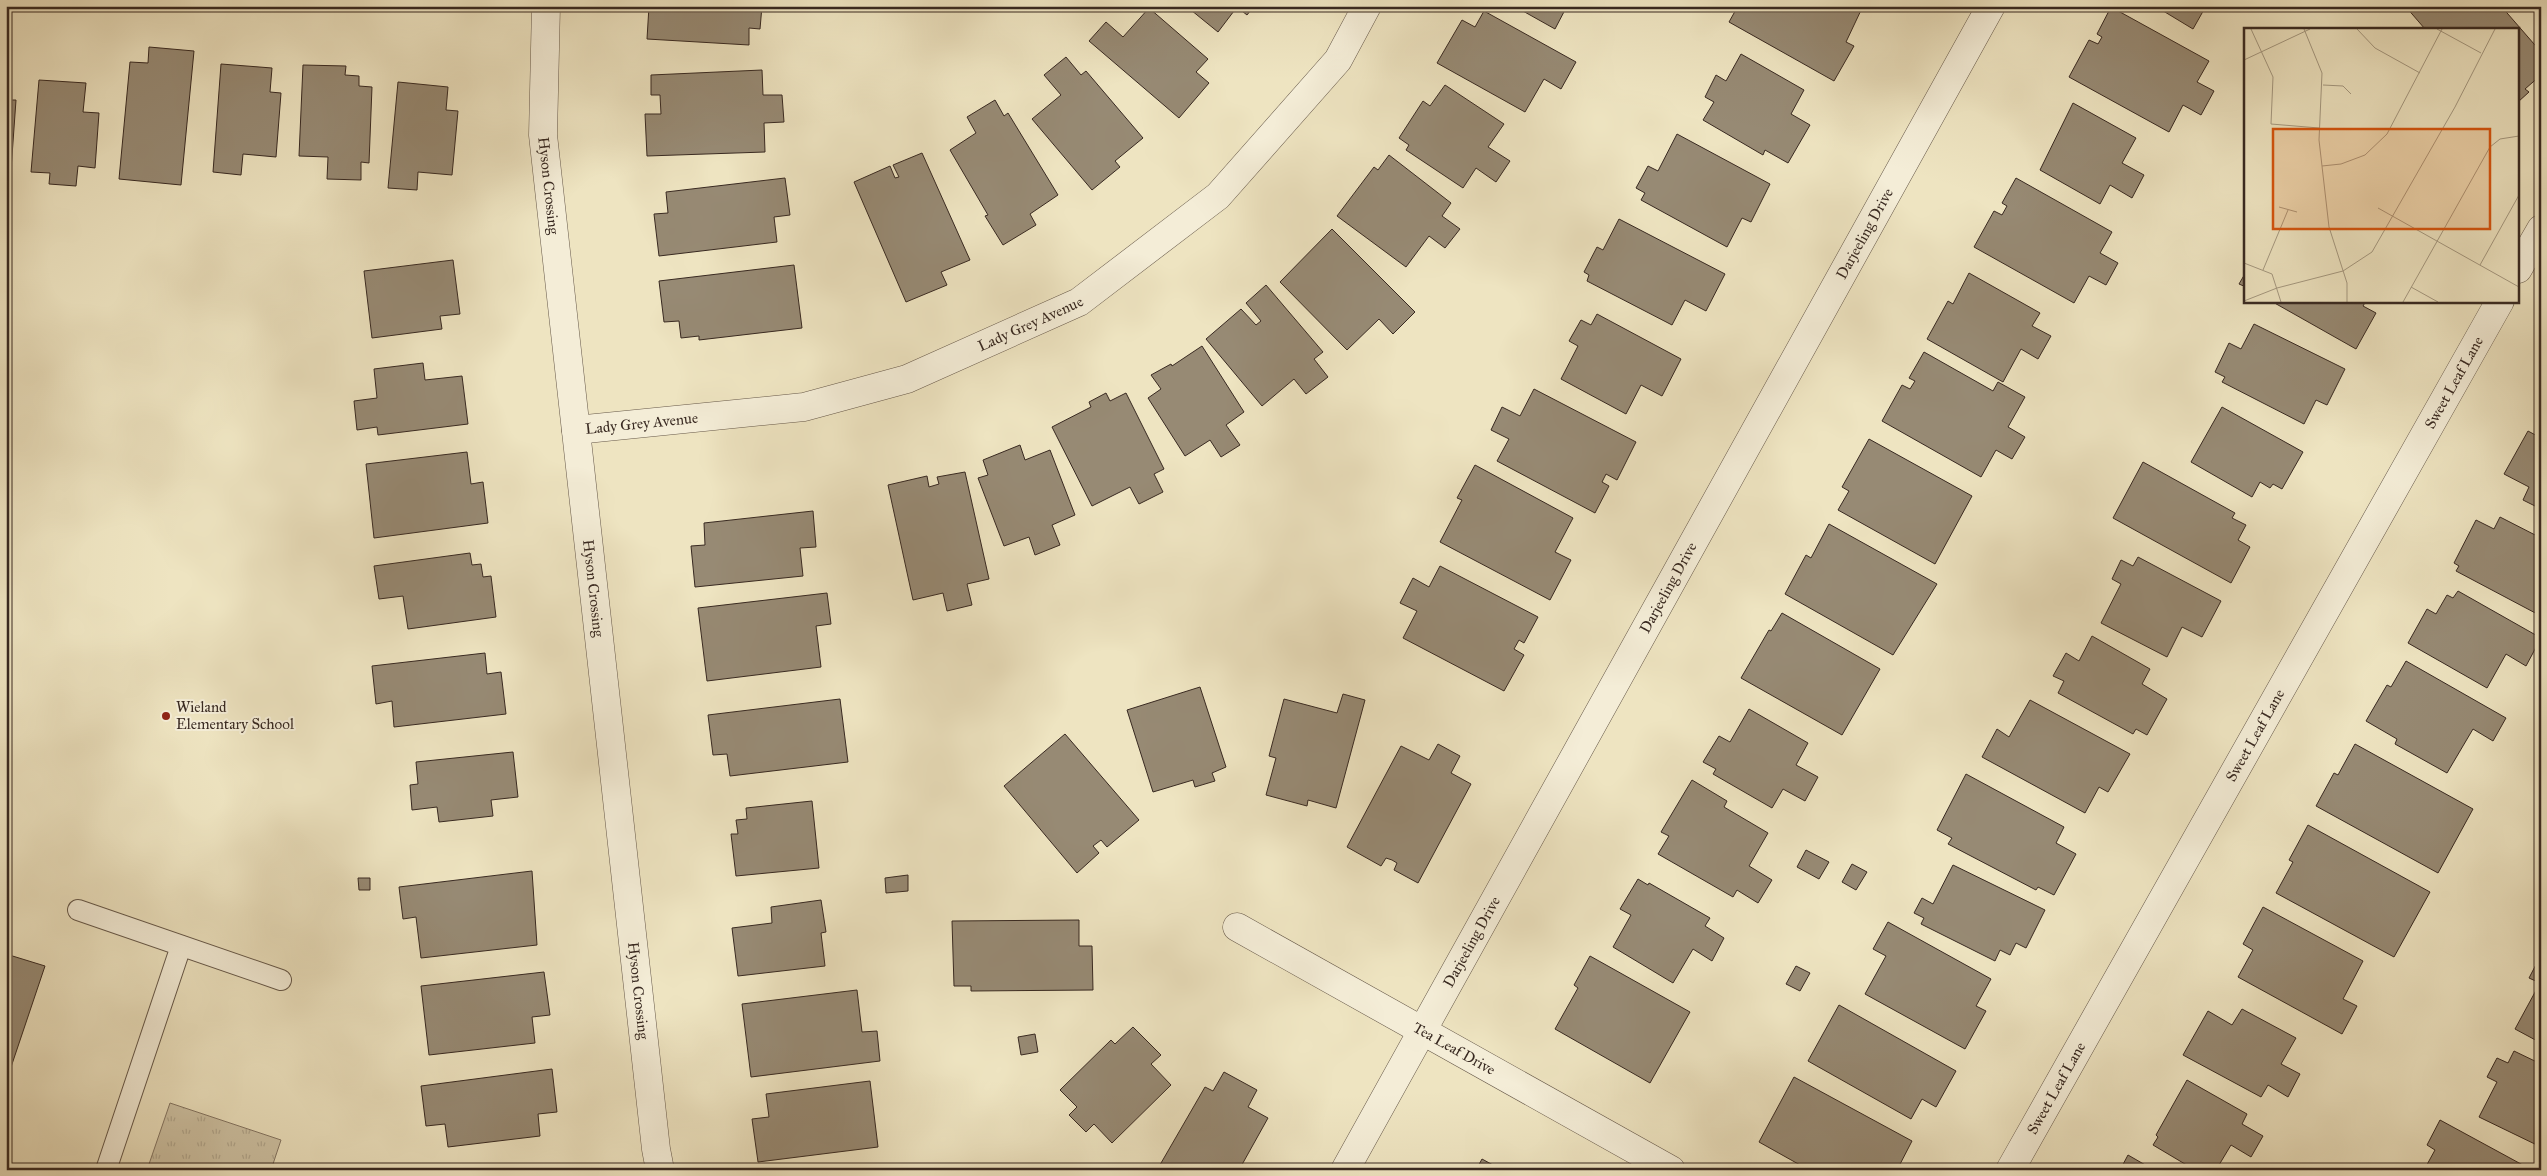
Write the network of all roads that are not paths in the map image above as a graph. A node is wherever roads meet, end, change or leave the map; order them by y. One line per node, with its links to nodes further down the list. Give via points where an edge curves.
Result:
1 (546, 6): 7 (street, Hyson Crossing, via 543,135)
2 (1367, 6): 7 (street, Lady Grey Avenue, via 1338,60 1218,196 1079,302 907,379 804,407)
3 (1991, 6): 12 (street, Darjeeling Drive)
4 (2541, 229): 5 (street)
5 (2520, 266)
6 (2499, 302): 17 (street, Sweet Leaf Lane)
7 (576, 430): 14 (street, Hyson Crossing)
8 (78, 910): 10 (lane)
9 (1237, 927): 12 (street, Tea Leaf Drive)
10 (181, 946): 11 (lane); 13 (lane)
11 (281, 980)
12 (1423, 1031): 15 (street, Darjeeling Drive); 16 (street, Tea Leaf Drive)
13 (106, 1170)
14 (660, 1170)
15 (1346, 1170)
16 (1671, 1170)
17 (2010, 1170)

